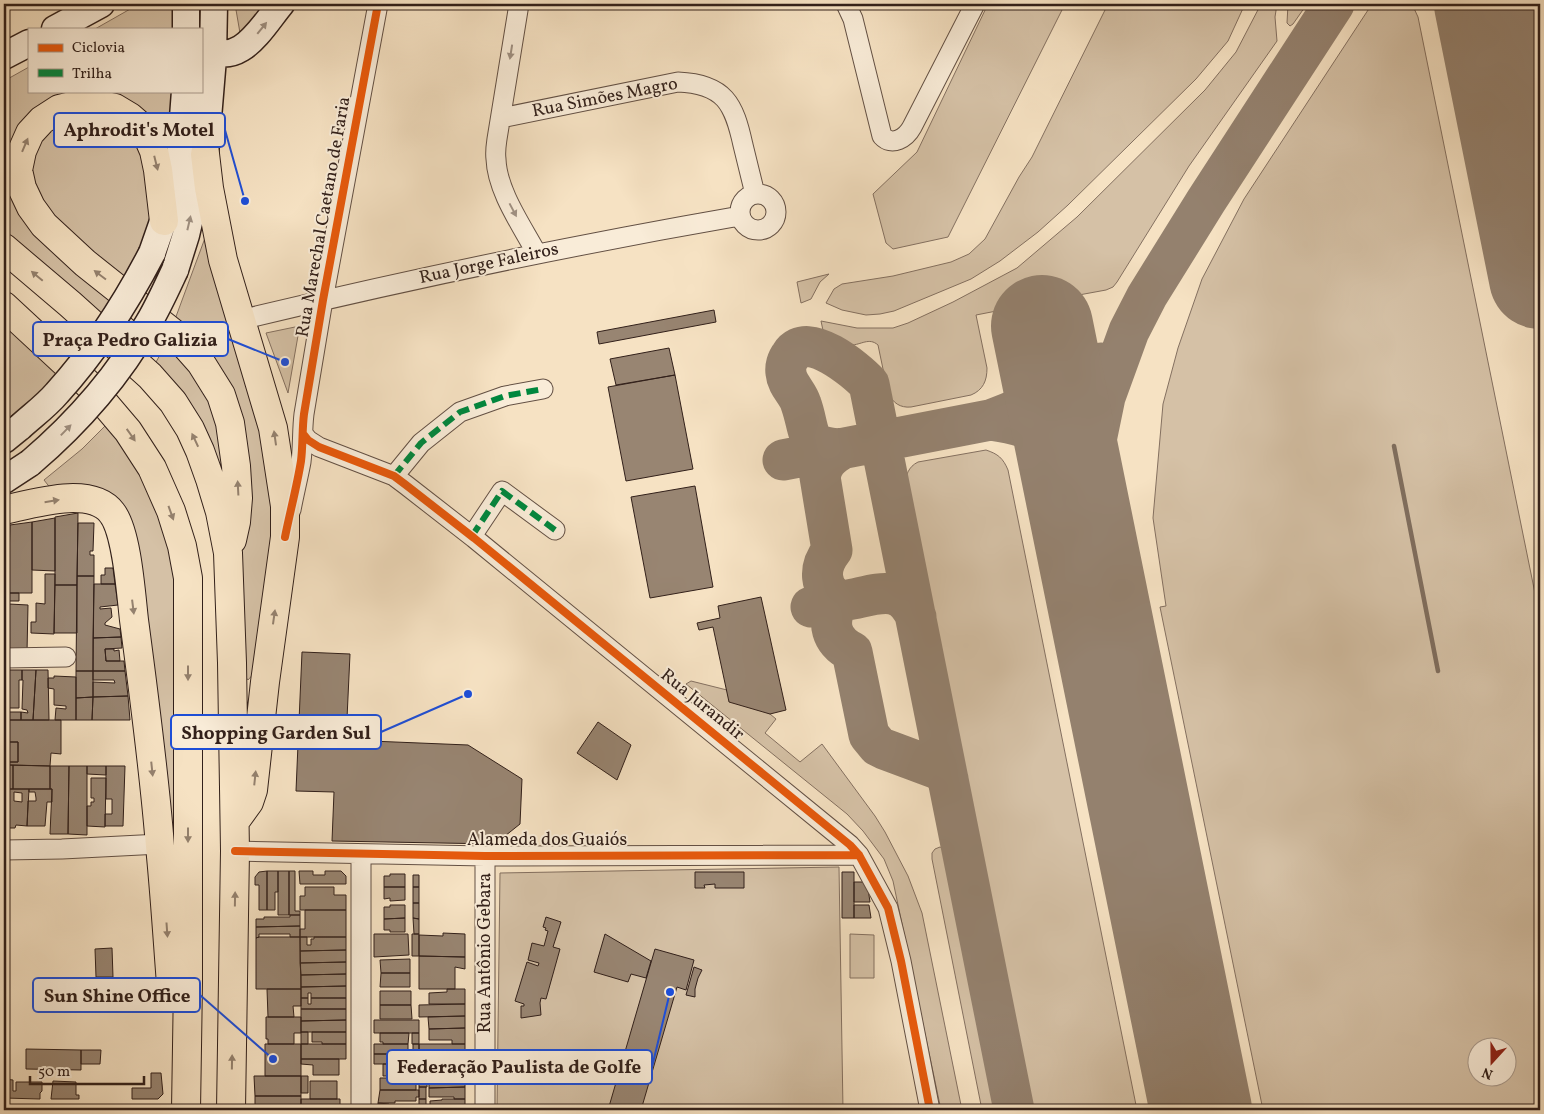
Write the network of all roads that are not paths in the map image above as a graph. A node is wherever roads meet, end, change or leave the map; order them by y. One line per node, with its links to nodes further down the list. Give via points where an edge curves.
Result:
1 (102, 4): 8 (main road)
2 (214, 4): 10 (main road)
3 (281, 4): 11 (main road, one-way to 3, via 249,44)
4 (378, 4): 22 (street, Rua Marechal Caetano de Faria)
5 (519, 4): 15 (street, one-way to 15)
6 (846, 4): 7 (street, via 853,19 882,136 893,141 908,134 912,128)
7 (975, 4)
8 (57, 28)
9 (28, 44): 12 (main road)
10 (207, 47): 11 (main road, via 227,53); 14 (main road)
11 (240, 50): 14 (main road)
12 (4, 56)
13 (185, 92): 19 (main road, via 180,157)
14 (208, 113): 16 (main road)
15 (501, 118): 17 (street, Rua Simões Magro, via 678,82 705,86 724,96 731,105 738,122); 21 (street, one-way to 21, via 495,158 498,172 505,195)
16 (205, 154): 24 (highway, via 223,260); 29 (main road, one-way to 16, bridge, via 30,463 59,437 110,379 149,323 175,270)
17 (754, 194): 18 (street, via 744,199); 18 (street, via 767,196 772,201 776,213 774,219 764,229 756,230 749,228)
18 (740, 216): 21 (street, Rua Jorge Faleiros)
19 (164, 221): 26 (main road, bridge, via 152,253 120,311 55,395); 34 (highway, one-way to 19, via 238,498 230,423 220,395 201,363 178,337 85,263 44,225 22,188 18,170 30,134 42,120 59,109 87,102 115,108 130,117 145,130 154,152)
20 (4, 248): 34 (highway, one-way to 20, via 220,512 200,451 173,402 115,344)
21 (537, 254): 22 (street, Rua Jorge Faleiros)
22 (323, 300): 24 (street, Rua Jorge Faleiros); 27 (street, Rua Marechal Caetano de Faria, via 304,414)
23 (4, 306): 44 (highway, one-way to 44, via 88,384 128,431 152,468 182,546 188,578)
24 (240, 320): 33 (highway, one-way to 24, via 285,506 273,428)
25 (543, 389): 28 (street, via 505,396 460,412 420,443)
26 (12, 434)
27 (304, 435): 28 (street, Rua Jurandir, via 319,447); 33 (street, Rua Marechal Caetano de Faria)
28 (394, 476): 32 (street, Rua Jurandir)
29 (4, 480)
30 (4, 510): 38 (highway, one-way to 38, via 82,498 100,503 112,512 120,528 143,684)
31 (555, 530): 32 (street, via 502,491)
32 (472, 536): 42 (street, Rua Jurandir, via 838,834)
33 (285, 537): 37 (highway, one-way to 33, via 249,802 253,790)
34 (228, 554): 37 (highway)
35 (66, 656): 36 (street)
36 (4, 658)
37 (235, 821): 40 (highway)
38 (160, 844): 39 (street); 44 (highway, one-way to 44, via 176,1048)
39 (4, 850)
40 (235, 851): 41 (street, Alameda dos Guaiós); 45 (highway, one-way to 40)
41 (361, 854): 43 (street, Alameda dos Guaiós); 46 (street)
42 (859, 855): 43 (street, Alameda dos Guaiós); 48 (street, Rua Jurandir, via 888,908)
43 (485, 856): 47 (street, Rua Antônio Gebara)
44 (186, 1100)
45 (231, 1110)
46 (361, 1110)
47 (485, 1110)
48 (930, 1110)

